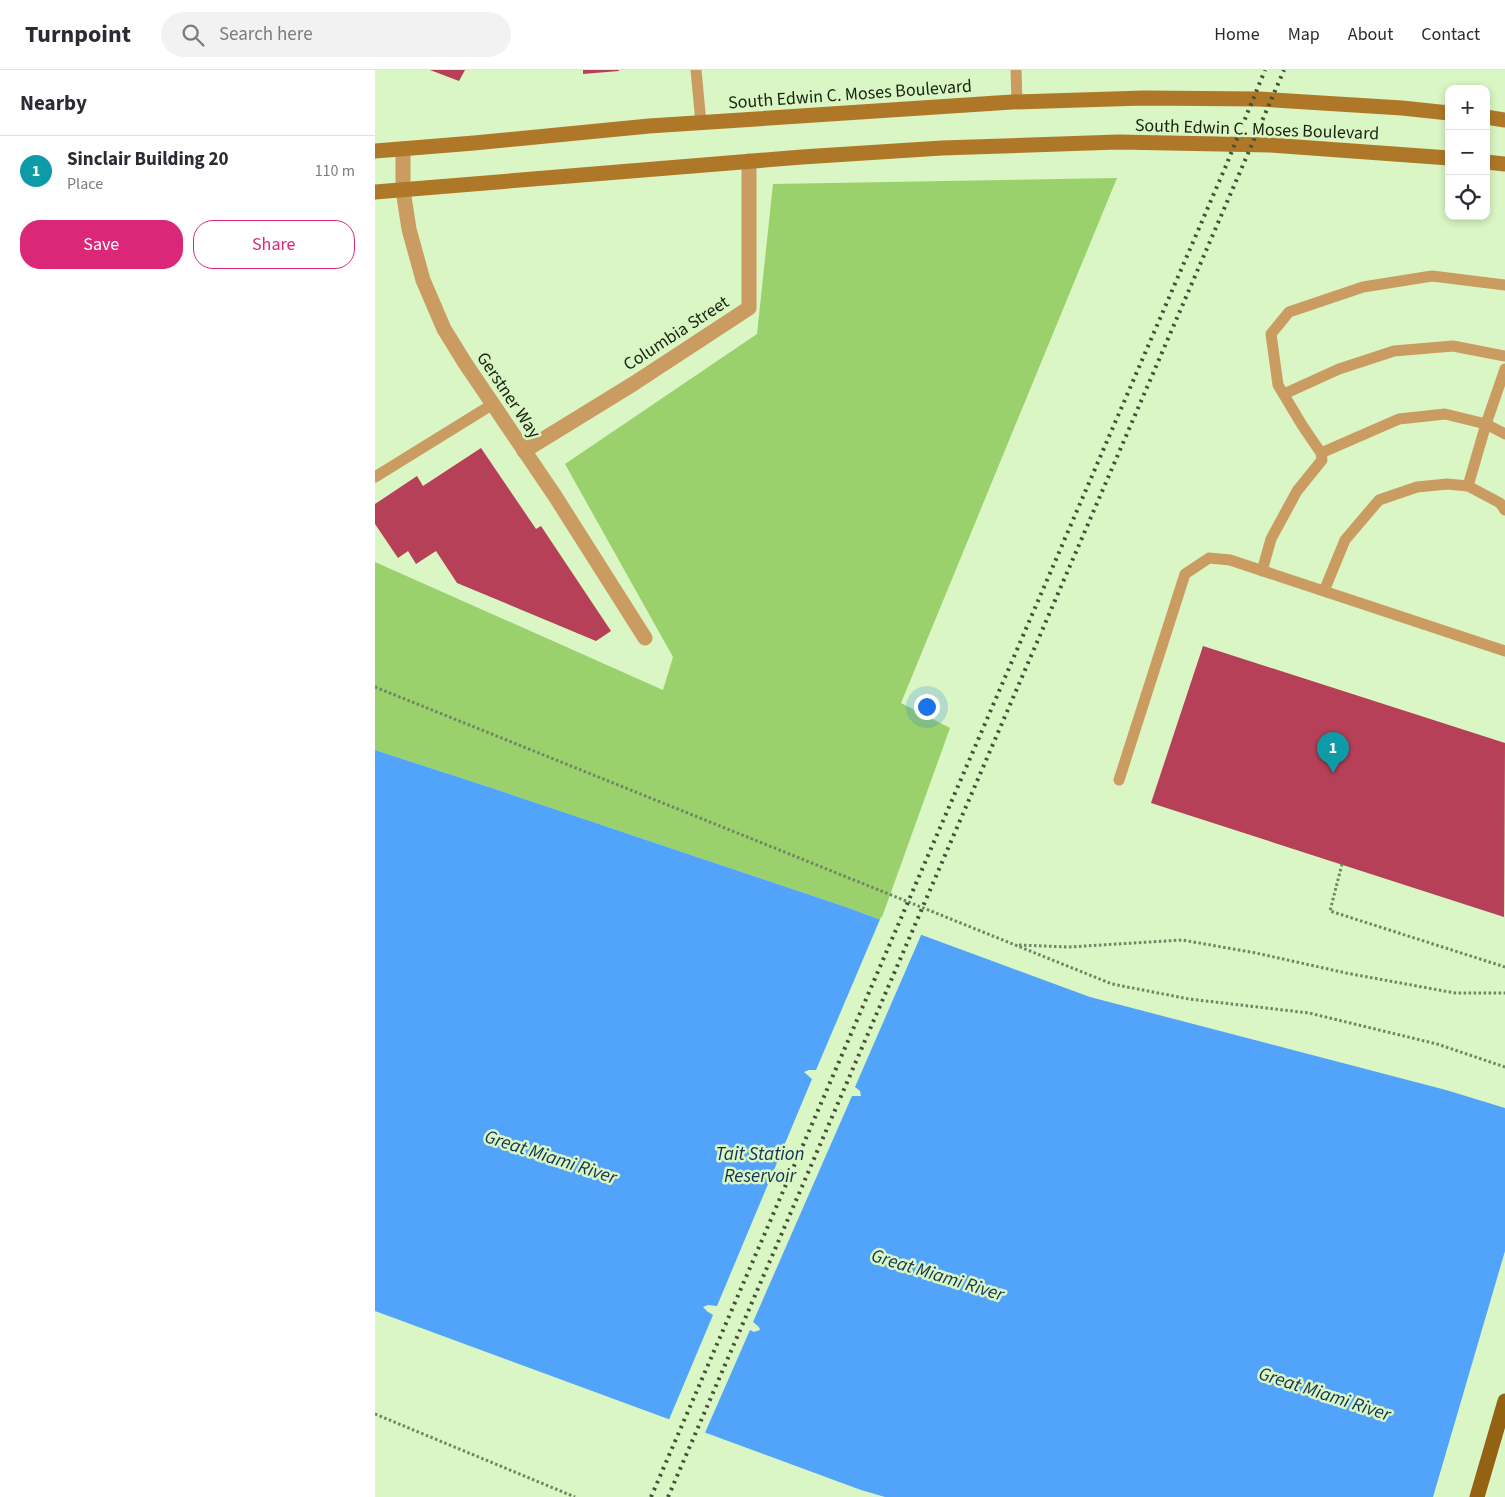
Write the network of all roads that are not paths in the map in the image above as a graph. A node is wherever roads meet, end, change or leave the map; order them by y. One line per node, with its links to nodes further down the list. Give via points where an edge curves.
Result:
1 (696, 70): 7 (lane)
2 (1016, 70): 3 (lane)
3 (1017, 102): 4 (main road, South Edwin C. Moses Boulevard, via 1259,99); 7 (main road, South Edwin C. Moses Boulevard)
4 (1445, 113)
5 (1490, 118): 6 (main road)
6 (1505, 120)
7 (701, 123): 8 (main road, South Edwin C. Moses Boulevard)
8 (403, 148): 9 (main road, South Edwin C. Moses Boulevard); 14 (street, Gerstner Way)
9 (375, 150)
10 (1445, 158): 11 (main road, South Edwin C. Moses Boulevard, via 1270,145 1118,142 942,148)
11 (749, 161): 14 (main road, South Edwin C. Moses Boulevard); 23 (street, Columbia Street, via 749,308)
12 (1490, 162): 13 (main road)
13 (1505, 164)
14 (403, 190): 15 (main road, South Edwin C. Moses Boulevard); 20 (street, Gerstner Way, via 409,229 423,280 445,329)
15 (375, 192)
16 (1505, 285): 19 (lane, via 1432,276 1363,287 1289,312 1271,334 1278,385)
17 (1505, 356): 19 (lane, via 1453,346 1394,351 1339,369)
18 (1505, 369): 21 (lane)
19 (1284, 394): 24 (lane)
20 (493, 404): 23 (street, Gerstner Way); 25 (lane)
21 (1486, 424): 22 (lane); 24 (lane, via 1445,414 1399,419); 26 (lane)
22 (1505, 434)
23 (525, 451): 30 (street, Gerstner Way)
24 (1321, 453): 28 (lane, via 1322,460 1297,491 1271,538)
25 (375, 477)
26 (1468, 486): 27 (lane); 29 (lane, via 1417,487 1379,500 1345,540)
27 (1505, 510)
28 (1262, 570): 29 (lane); 32 (lane, via 1230,560 1209,558 1185,574)
29 (1325, 591): 31 (lane)
30 (645, 638)
31 (1505, 651)
32 (1119, 780)
33 (1505, 1401): 34 (main road)
34 (1477, 1497)

